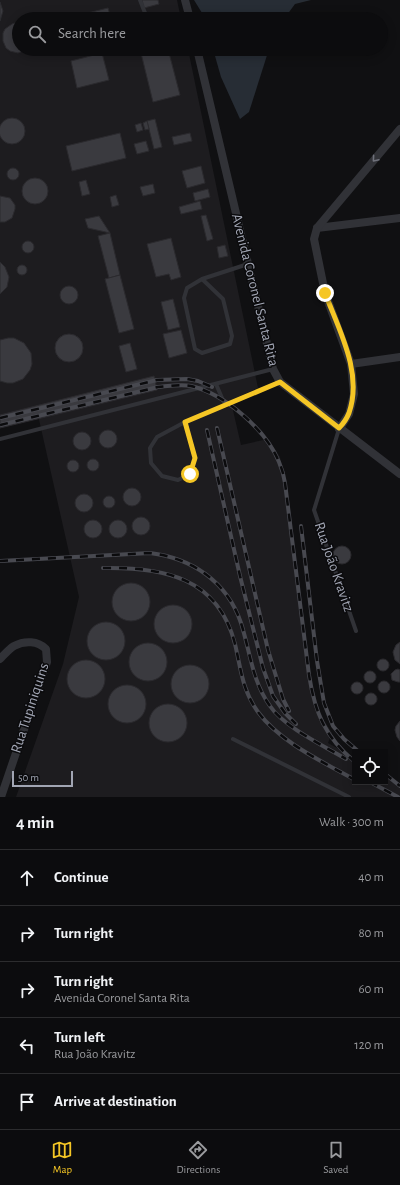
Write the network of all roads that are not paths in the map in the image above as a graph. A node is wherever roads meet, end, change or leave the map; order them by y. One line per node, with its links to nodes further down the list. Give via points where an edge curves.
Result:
1 (140, 0): 3 (lane)
2 (185, 0): 4 (street)
3 (145, 12)
4 (188, 12)
5 (199, 56): 9 (street, Avenida Coronel Santa Rita)
6 (400, 129): 8 (street, one-way to 8)
7 (400, 218): 8 (street)
8 (316, 228): 12 (street, Rua João Kravitz, via 314,239 325,293)
9 (248, 264): 10 (lane); 13 (street, Avenida Coronel Santa Rita)
10 (202, 279): 10 (lane, via 223,299 232,336 230,344 202,353 195,348 184,298 187,288)
11 (400, 357): 12 (street)
12 (351, 364): 18 (street, Rua João Kravitz, via 354,394 349,414)
13 (273, 369): 14 (street, Avenida Coronel Santa Rita); 15 (lane)
14 (280, 382): 16 (lane); 18 (street, Avenida Coronel Santa Rita)
15 (216, 384): 16 (lane); 19 (lane)
16 (225, 405): 17 (lane)
17 (185, 422): 17 (lane, via 157,437 150,448 151,463 162,476 178,480 190,474 195,458)
18 (339, 428): 20 (street, Avenida Coronel Santa Rita); 21 (lane, Rua João Kravitz, via 314,510)
19 (0, 439)
20 (400, 474)
21 (356, 631)
22 (0, 659): 24 (street, Rua Tupiniquins, via 14,646 28,642 40,643 46,649 47,662)
23 (233, 739): 25 (lane)
24 (1, 797)
25 (349, 797)

